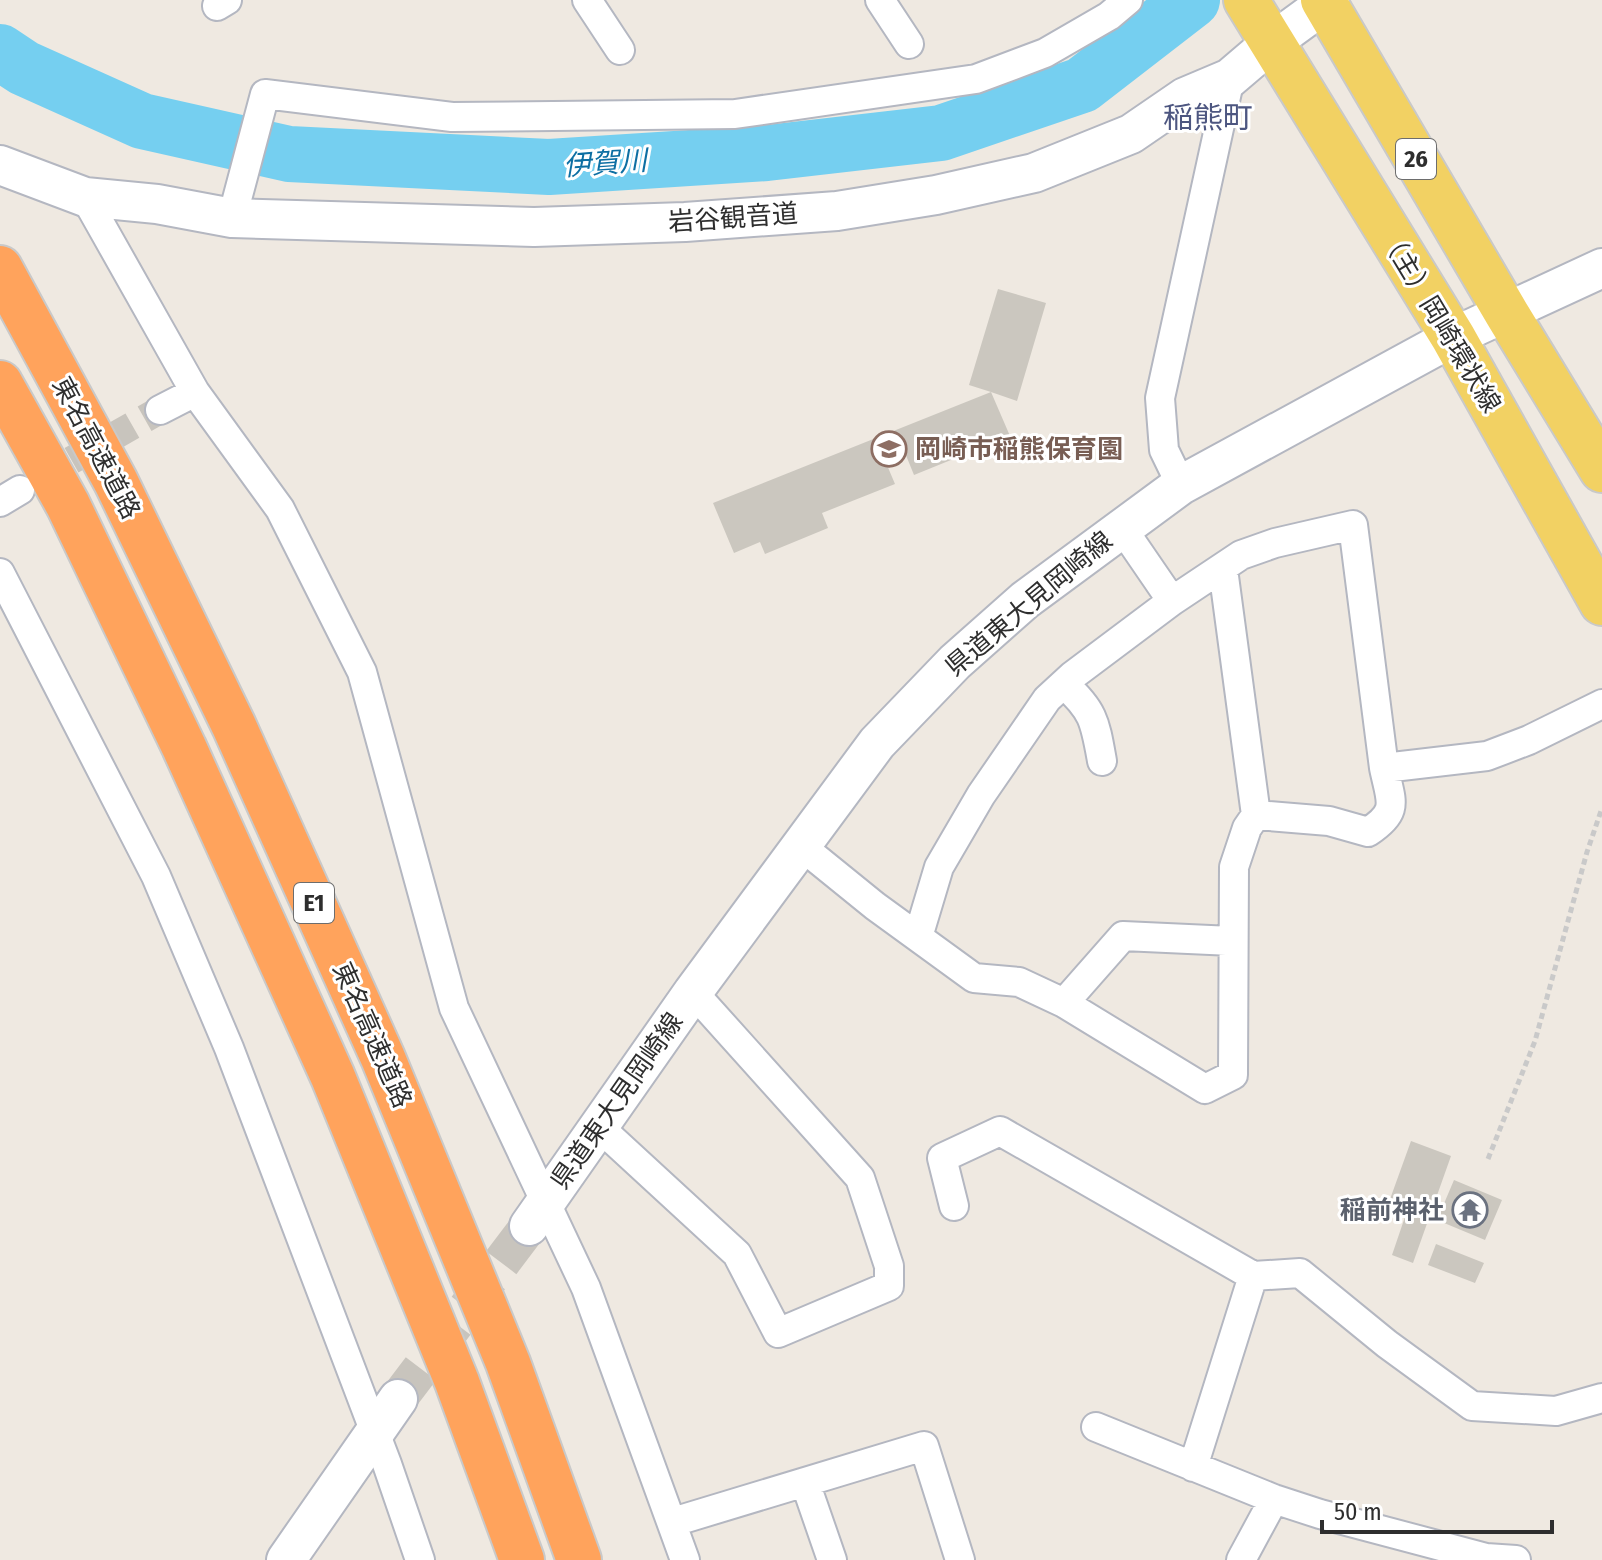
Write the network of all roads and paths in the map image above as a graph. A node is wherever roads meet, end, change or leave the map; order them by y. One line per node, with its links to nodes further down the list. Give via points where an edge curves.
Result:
1 (587, 0): 8 (street)
2 (880, 0): 7 (street)
3 (1128, 0): 12 (street, via 1045,53 976,79 735,114 452,117 265,94)
4 (1246, 0): 6 (main road, 26)
5 (1326, 1): 6 (main road); 15 (main road, 26)
6 (1271, 43): 9 (main road, 岩谷観音道); 16 (main road, （主）岡崎環状線 / 26)
7 (909, 44)
8 (620, 50)
9 (1230, 78): 12 (main road, 岩谷観音道, via 1185,97 1131,134 1034,173 837,211 534,227); 21 (street, via 1160,398 1164,450)
10 (0, 165): 11 (main road, 岩谷観音道)
11 (85, 197): 12 (main road, 岩谷観音道); 18 (street)
12 (232, 218)
13 (0, 268): 54 (highway, 東名高速道路 / E1, via 123,497 234,726 377,1044 508,1363)
14 (1602, 268): 15 (main road, 県道東大見岡崎線)
15 (1507, 314): 16 (main road, 県道東大見岡崎線); 20 (main road, 26)
16 (1453, 337): 21 (main road, 県道東大見岡崎線); 26 (main road, （主）岡崎環状線 / 26)
17 (0, 383): 53 (highway, 東名高速道路 / E1, via 68,505 171,718 333,1077 457,1382)
18 (195, 392): 19 (street); 41 (street, via 280,509 362,672 454,1008)
19 (160, 410)
20 (1602, 470)
21 (1181, 485): 22 (main road, 県道東大見岡崎線)
22 (1122, 528): 25 (street); 33 (main road, 県道東大見岡崎線, via 1025,600 955,662 877,743)
23 (1223, 569): 25 (street); 30 (street, via 1241,555 1275,543 1353,525); 32 (street)
24 (0, 573): 46 (street, via 156,876 229,1048)
25 (1172, 601): 27 (street)
26 (1602, 603)
27 (1064, 684): 29 (street, via 1087,705); 34 (street, via 1023,732 939,867)
28 (1602, 704): 30 (street, via 1487,756)
29 (1102, 761)
30 (1384, 768): 32 (street, via 1392,805 1385,821 1368,832 1329,821)
31 (1602, 808): 39 (path, via 1535,1041)
32 (1256, 815): 35 (street, via 1234,867)
33 (801, 846): 34 (street); 36 (main road, 県道東大見岡崎線)
34 (918, 937): 37 (street, via 974,978 1019,982)
35 (1232, 941): 37 (street, via 1123,936); 37 (street, via 1233,1075 1205,1089)
36 (693, 992): 38 (main road, 県道東大見岡崎線); 38 (street, via 860,1178 889,1266 889,1286 778,1333 737,1254)
37 (1064, 1003)
38 (599, 1127): 41 (main road, 県道東大見岡崎線)
39 (1488, 1159)
40 (954, 1206): 42 (street, via 942,1158 1000,1131)
41 (537, 1216): 50 (street, via 586,1288)
42 (1253, 1276): 43 (street, via 1300,1273 1472,1406 1556,1411); 47 (street)
43 (1602, 1398)
44 (398, 1399): 46 (main road)
45 (1096, 1427): 47 (street)
46 (374, 1433): 51 (main road); 52 (street)
47 (1193, 1467): 49 (street)
48 (805, 1482): 50 (street); 56 (street); 57 (street, via 924,1446)
49 (1274, 1499): 58 (street); 59 (street, via 1486,1558)
50 (673, 1522): 55 (street)
51 (286, 1560)
52 (420, 1560)
53 (522, 1560)
54 (579, 1560)
55 (685, 1560)
56 (832, 1560)
57 (960, 1560)
58 (1241, 1560)
59 (1516, 1560)

